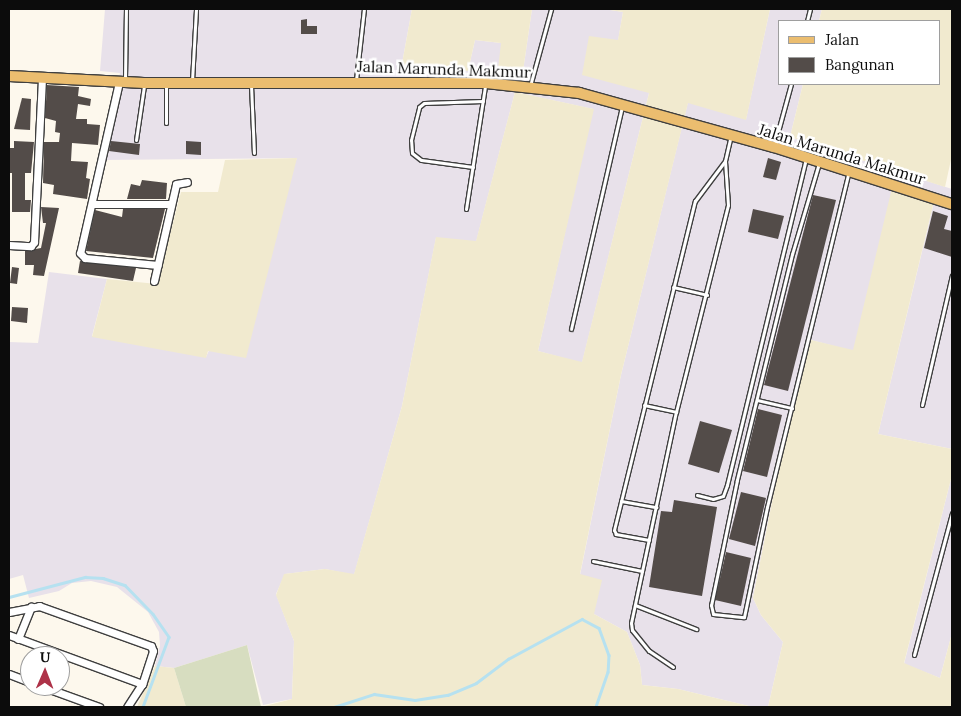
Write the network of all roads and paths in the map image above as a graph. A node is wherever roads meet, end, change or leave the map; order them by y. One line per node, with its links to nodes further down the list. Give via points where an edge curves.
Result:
1 (126, 9): 8 (lane)
2 (196, 9): 11 (lane)
3 (364, 9): 7 (lane)
4 (551, 9): 15 (lane)
5 (9, 76): 6 (main road, Jalan Marunda Makmur)
6 (42, 78): 8 (main road, Jalan Marunda Makmur); 33 (street, via 33,245)
7 (356, 80): 12 (main road, Jalan Marunda Makmur); 13 (main road, Jalan Marunda Makmur)
8 (122, 82): 9 (main road, Jalan Marunda Makmur); 29 (street)
9 (144, 82): 10 (main road, Jalan Marunda Makmur); 20 (lane)
10 (166, 82): 11 (main road, Jalan Marunda Makmur); 18 (lane)
11 (192, 82): 12 (main road, Jalan Marunda Makmur)
12 (251, 82): 22 (lane)
13 (486, 83): 15 (main road, Jalan Marunda Makmur); 16 (lane)
14 (791, 85): 21 (lane)
15 (529, 87): 17 (main road, Jalan Marunda Makmur, via 579,93)
16 (483, 101): 26 (lane); 26 (lane, via 424,103 419,107 411,140 412,153 421,160)
17 (623, 104): 19 (main road, Jalan Marunda Makmur); 39 (lane)
18 (166, 123)
19 (732, 136): 21 (main road, Jalan Marunda Makmur); 24 (lane)
20 (136, 140)
21 (774, 147): 23 (main road, Jalan Marunda Makmur)
22 (254, 153)
23 (806, 158): 25 (main road, Jalan Marunda Makmur); 45 (lane, via 727,485 723,496 713,499)
24 (725, 162): 37 (lane, via 695,201); 38 (lane, via 728,204)
25 (819, 163): 27 (main road, Jalan Marunda Makmur); 40 (lane, via 792,254)
26 (473, 167): 32 (lane)
27 (848, 173): 31 (main road, Jalan Marunda Makmur); 43 (lane)
28 (187, 182): 30 (street, via 177,183)
29 (92, 204): 30 (street); 34 (street, via 82,257)
30 (171, 204): 34 (street)
31 (952, 204)
32 (466, 208)
33 (9, 245)
34 (158, 265): 36 (street)
35 (952, 275): 42 (lane)
36 (154, 281)
37 (672, 287): 38 (lane); 41 (lane)
38 (707, 295): 44 (lane)
39 (571, 329)
40 (757, 400): 43 (lane); 43 (lane, via 711,605 713,614 744,617)
41 (644, 405): 44 (lane); 46 (lane)
42 (922, 405)
43 (792, 408)
44 (676, 412): 47 (lane)
45 (698, 495)
46 (621, 501): 47 (lane); 49 (lane, via 615,533)
47 (656, 507): 49 (lane)
48 (952, 513): 58 (lane)
49 (649, 540): 51 (lane)
50 (593, 561): 51 (lane)
51 (642, 570): 52 (lane)
52 (635, 605): 55 (lane); 59 (lane, via 632,630 649,651)
53 (31, 607): 54 (street); 57 (street); 60 (street, via 39,606 151,646 153,651)
54 (9, 612)
55 (696, 629)
56 (9, 636): 57 (street)
57 (18, 639): 60 (street)
58 (914, 655)
59 (673, 667)
60 (142, 684): 63 (street)
61 (69, 696): 62 (street)
62 (99, 707)
63 (127, 707)

